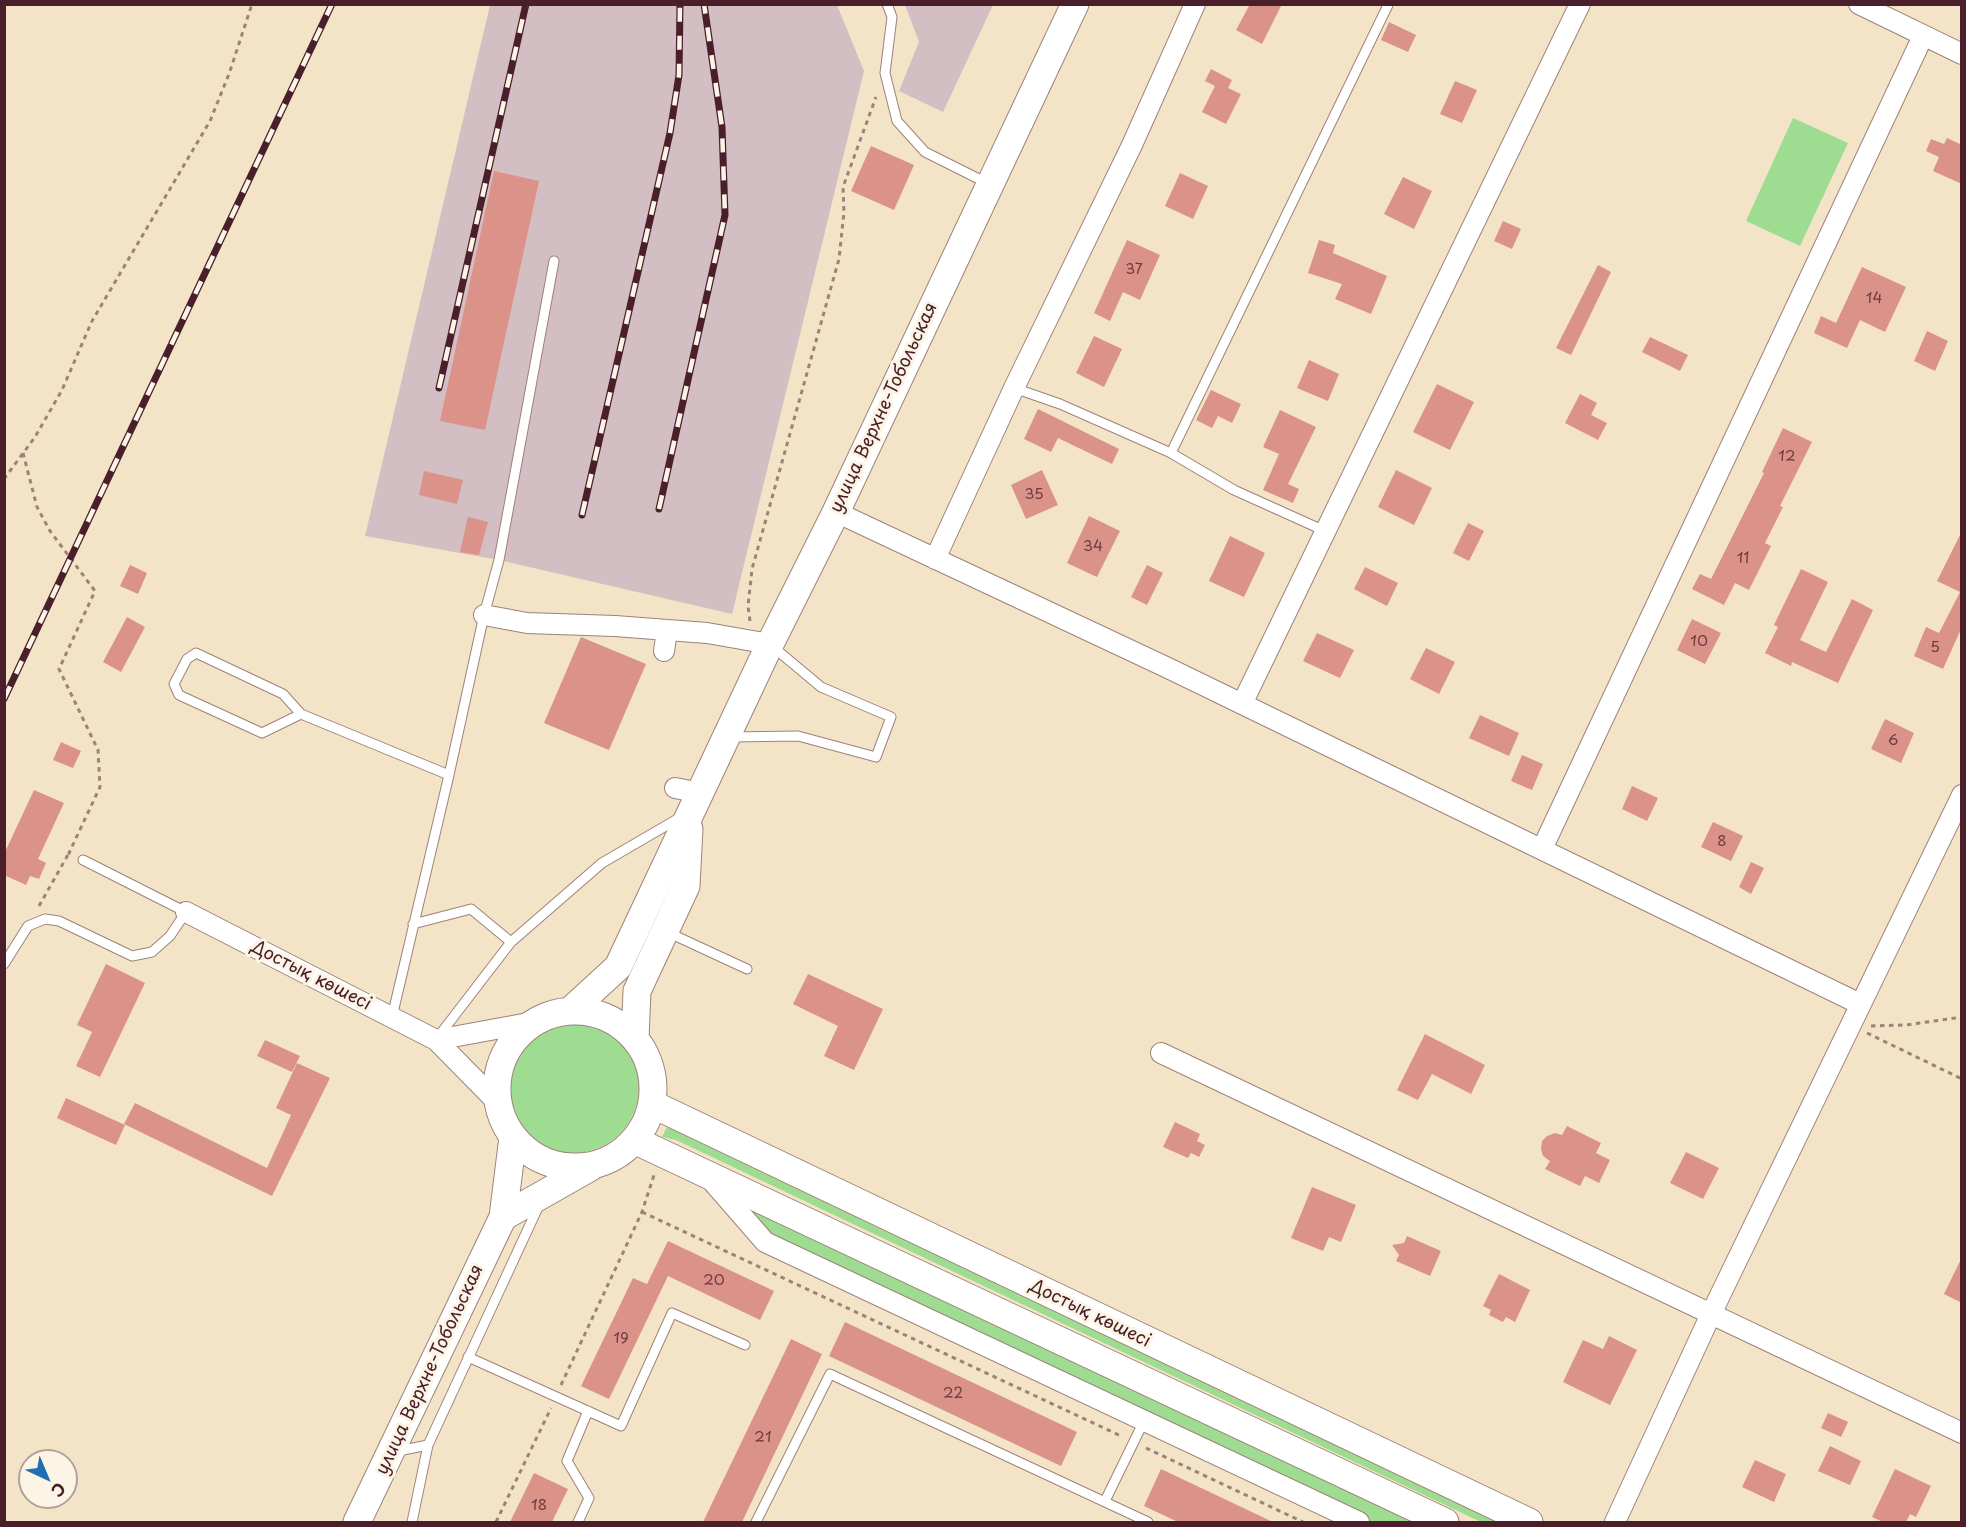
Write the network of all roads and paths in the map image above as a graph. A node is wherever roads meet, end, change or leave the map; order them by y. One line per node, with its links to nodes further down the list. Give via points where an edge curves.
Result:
1 (252, 4): 14 (path, via 210,121 92,321 62,390)
2 (887, 4): 10 (lane, via 892,17)
3 (1075, 4): 11 (street, улица Верхне-Тобольская)
4 (1195, 4): 13 (street, via 1132,145)
5 (1386, 4): 15 (lane)
6 (1580, 4): 18 (street)
7 (1859, 4): 8 (street)
8 (1923, 36): 9 (street); 30 (street)
9 (1962, 54)
10 (885, 73): 11 (lane, via 897,121 925,152); 22 (path, via 843,187 839,259 752,569 748,606)
11 (990, 184): 17 (street, улица Верхне-Тобольская)
12 (554, 261): 20 (lane, via 499,560)
13 (1014, 388): 15 (lane); 19 (street)
14 (23, 453): 16 (path); 31 (path, via 37,507 95,591 59,669 98,750 100,787)
15 (1171, 453): 18 (lane, via 1234,490)
16 (4, 479)
17 (836, 512): 19 (street); 22 (street, улица Верхне-Тобольская)
18 (1324, 531): 24 (street)
19 (935, 559): 24 (street)
20 (484, 615): 21 (street, via 527,623); 27 (lane)
21 (667, 630): 22 (street); 23 (street)
22 (761, 642): 26 (street, улица Верхне-Тобольская); 26 (lane, via 821,687 891,717 876,757 798,736)
23 (664, 651)
24 (1242, 704): 30 (street)
25 (301, 714): 25 (lane, via 283,694 196,653 187,659 174,684 179,695 262,733); 27 (lane)
26 (726, 737): 29 (street, улица Верхне-Тобольская)
27 (449, 775): 34 (lane)
28 (1962, 795): 40 (street)
29 (688, 797): 36 (street, улица Верхне-Тобольская, via 686,886); 37 (lane, via 602,863); 41 (street, улица Верхне-Тобольская, via 618,967)
30 (1542, 849): 40 (street)
31 (69, 853): 32 (path); 35 (path)
32 (82, 860): 33 (lane)
33 (186, 912): 35 (lane, via 170,936 152,952 132,956 59,921 45,919); 42 (street, Достық көшесі)
34 (413, 924): 37 (lane, via 471,909); 42 (lane)
35 (28, 926): 38 (lane)
36 (664, 931): 39 (lane); 46 (street, улица Верхне-Тобольская, via 637,991)
37 (511, 942): 47 (lane)
38 (4, 964)
39 (747, 969)
40 (1860, 1004): 45 (street)
41 (570, 1011): 44 (street, улица Верхне-Тобольская); 46 (street, улица Верхне-Тобольская, via 591,1012 609,1019)
42 (392, 1017): 47 (street, Достық көшесі)
43 (1962, 1017): 45 (path, via 1906,1025)
44 (534, 1023): 47 (street); 50 (street, улица Верхне-Тобольская, via 515,1039 502,1061)
45 (1850, 1024): 49 (path); 60 (street)
46 (635, 1039): 51 (street, улица Верхне-Тобольская, via 650,1066)
47 (436, 1040): 50 (street, Достық көшесі)
48 (1161, 1053): 60 (street)
49 (1962, 1079)
50 (497, 1092): 52 (street, via 503,1121)
51 (652, 1104): 53 (street); 80 (street, Достық көшесі)
52 (513, 1137): 55 (street, via 529,1153 547,1162 571,1167); 59 (street, улица Верхне-Тобольская)
53 (634, 1140): 54 (street, Достық көшесі); 55 (street, via 618,1154)
54 (662, 1152): 56 (street, Достық көшесі); 58 (path)
55 (597, 1164): 57 (street)
56 (703, 1171): 65 (street, via 765,1242); 79 (street, Достық көшесі)
57 (545, 1192): 59 (street); 62 (lane)
58 (642, 1212): 63 (path); 67 (path)
59 (503, 1216): 69 (street, улица Верхне-Тобольская)
60 (1711, 1314): 66 (street); 81 (street)
61 (745, 1345): 64 (lane, via 672,1313 621,1426)
62 (468, 1357): 63 (lane); 68 (lane)
63 (556, 1397): 64 (lane); 73 (path)
64 (588, 1411): 74 (lane, via 567,1461 589,1498)
65 (1144, 1421): 67 (lane); 78 (street)
66 (1962, 1433)
67 (1134, 1442): 70 (lane); 77 (path)
68 (428, 1444): 69 (lane); 72 (lane)
69 (391, 1452): 71 (street, улица Верхне-Тобольская)
70 (1105, 1501): 75 (lane, via 830,1374); 76 (lane)
71 (357, 1522)
72 (412, 1522)
73 (496, 1522)
74 (578, 1522)
75 (756, 1522)
76 (1148, 1522)
77 (1303, 1522)
78 (1359, 1522)
79 (1445, 1522)
80 (1529, 1522)
81 (1616, 1522)

